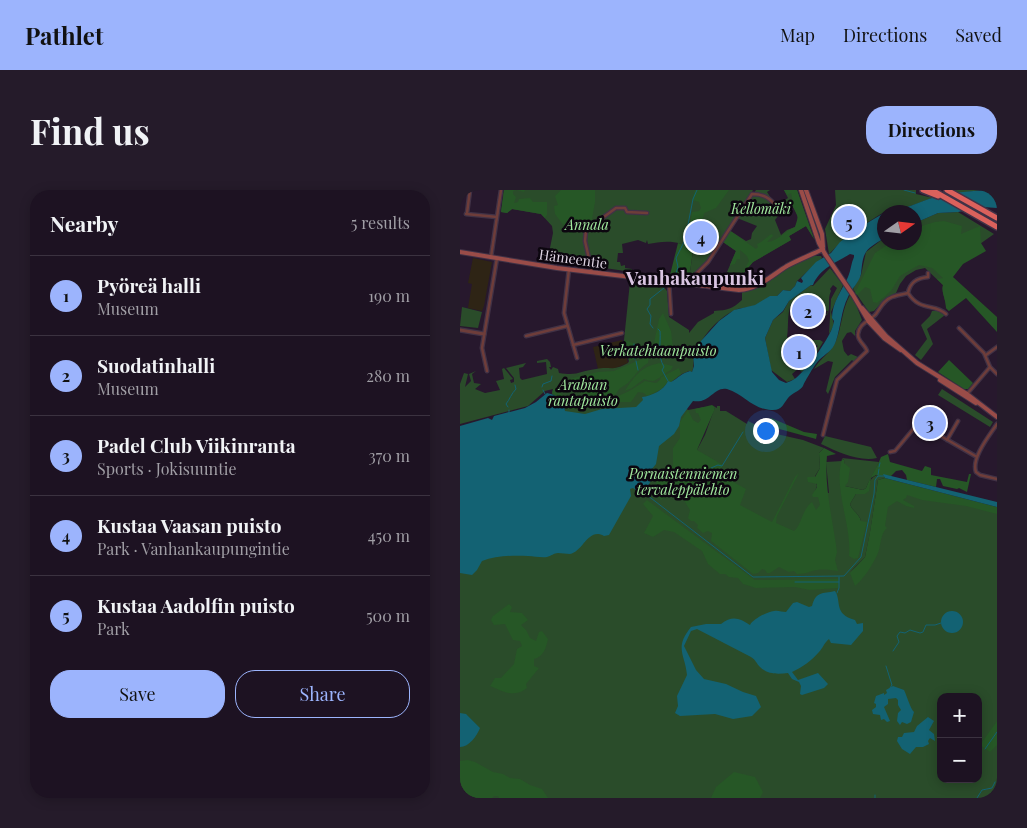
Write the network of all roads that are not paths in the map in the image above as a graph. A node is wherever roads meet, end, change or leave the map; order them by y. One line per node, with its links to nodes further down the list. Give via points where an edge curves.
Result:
1 (470, 190): 10 (street, via 466,214)
2 (501, 190): 10 (street)
3 (800, 190): 13 (main road)
4 (806, 190): 13 (main road, via 822,234)
5 (923, 190): 7 (highway)
6 (948, 190): 11 (highway)
7 (933, 192): 12 (highway)
8 (647, 213): 18 (street, via 616,208 586,230 585,241)
9 (780, 213): 21 (street, via 766,196 752,194)
10 (497, 217): 15 (street)
11 (997, 218)
12 (997, 228)
13 (823, 249): 21 (main road, Hämeentie, via 748,289); 25 (main road)
14 (460, 252): 15 (main road, Hämeentie)
15 (491, 257): 16 (main road, Hämeentie)
16 (497, 258): 17 (main road, Hämeentie); 30 (street)
17 (570, 269): 18 (main road, Hämeentie); 26 (street, via 564,313)
18 (592, 272): 20 (main road, Hämeentie)
19 (928, 273): 22 (street, via 928,277 914,281)
20 (669, 282): 21 (main road, Hämeentie); 23 (street)
21 (691, 284)
22 (908, 293): 24 (street, via 918,304); 25 (street, via 888,299)
23 (671, 314)
24 (946, 314)
25 (869, 320): 39 (main road, via 900,350 944,384); 43 (street, via 858,333 867,351 837,380)
26 (567, 326): 31 (street); 32 (street)
27 (959, 328): 34 (street)
28 (460, 330): 30 (street)
29 (622, 333): 32 (street)
30 (484, 334): 37 (street, via 482,348)
31 (526, 336)
32 (573, 345): 35 (street)
33 (997, 347): 34 (street)
34 (986, 355): 36 (street)
35 (577, 358)
36 (990, 367): 38 (street); 39 (street)
37 (487, 371)
38 (997, 374)
39 (966, 395): 40 (main road)
40 (997, 417)
41 (958, 421): 44 (street)
42 (997, 424): 46 (street)
43 (823, 435)
44 (946, 440): 45 (street, via 918,424 895,451); 46 (street)
45 (890, 452)
46 (977, 456): 47 (street, via 976,472)
47 (997, 479)

